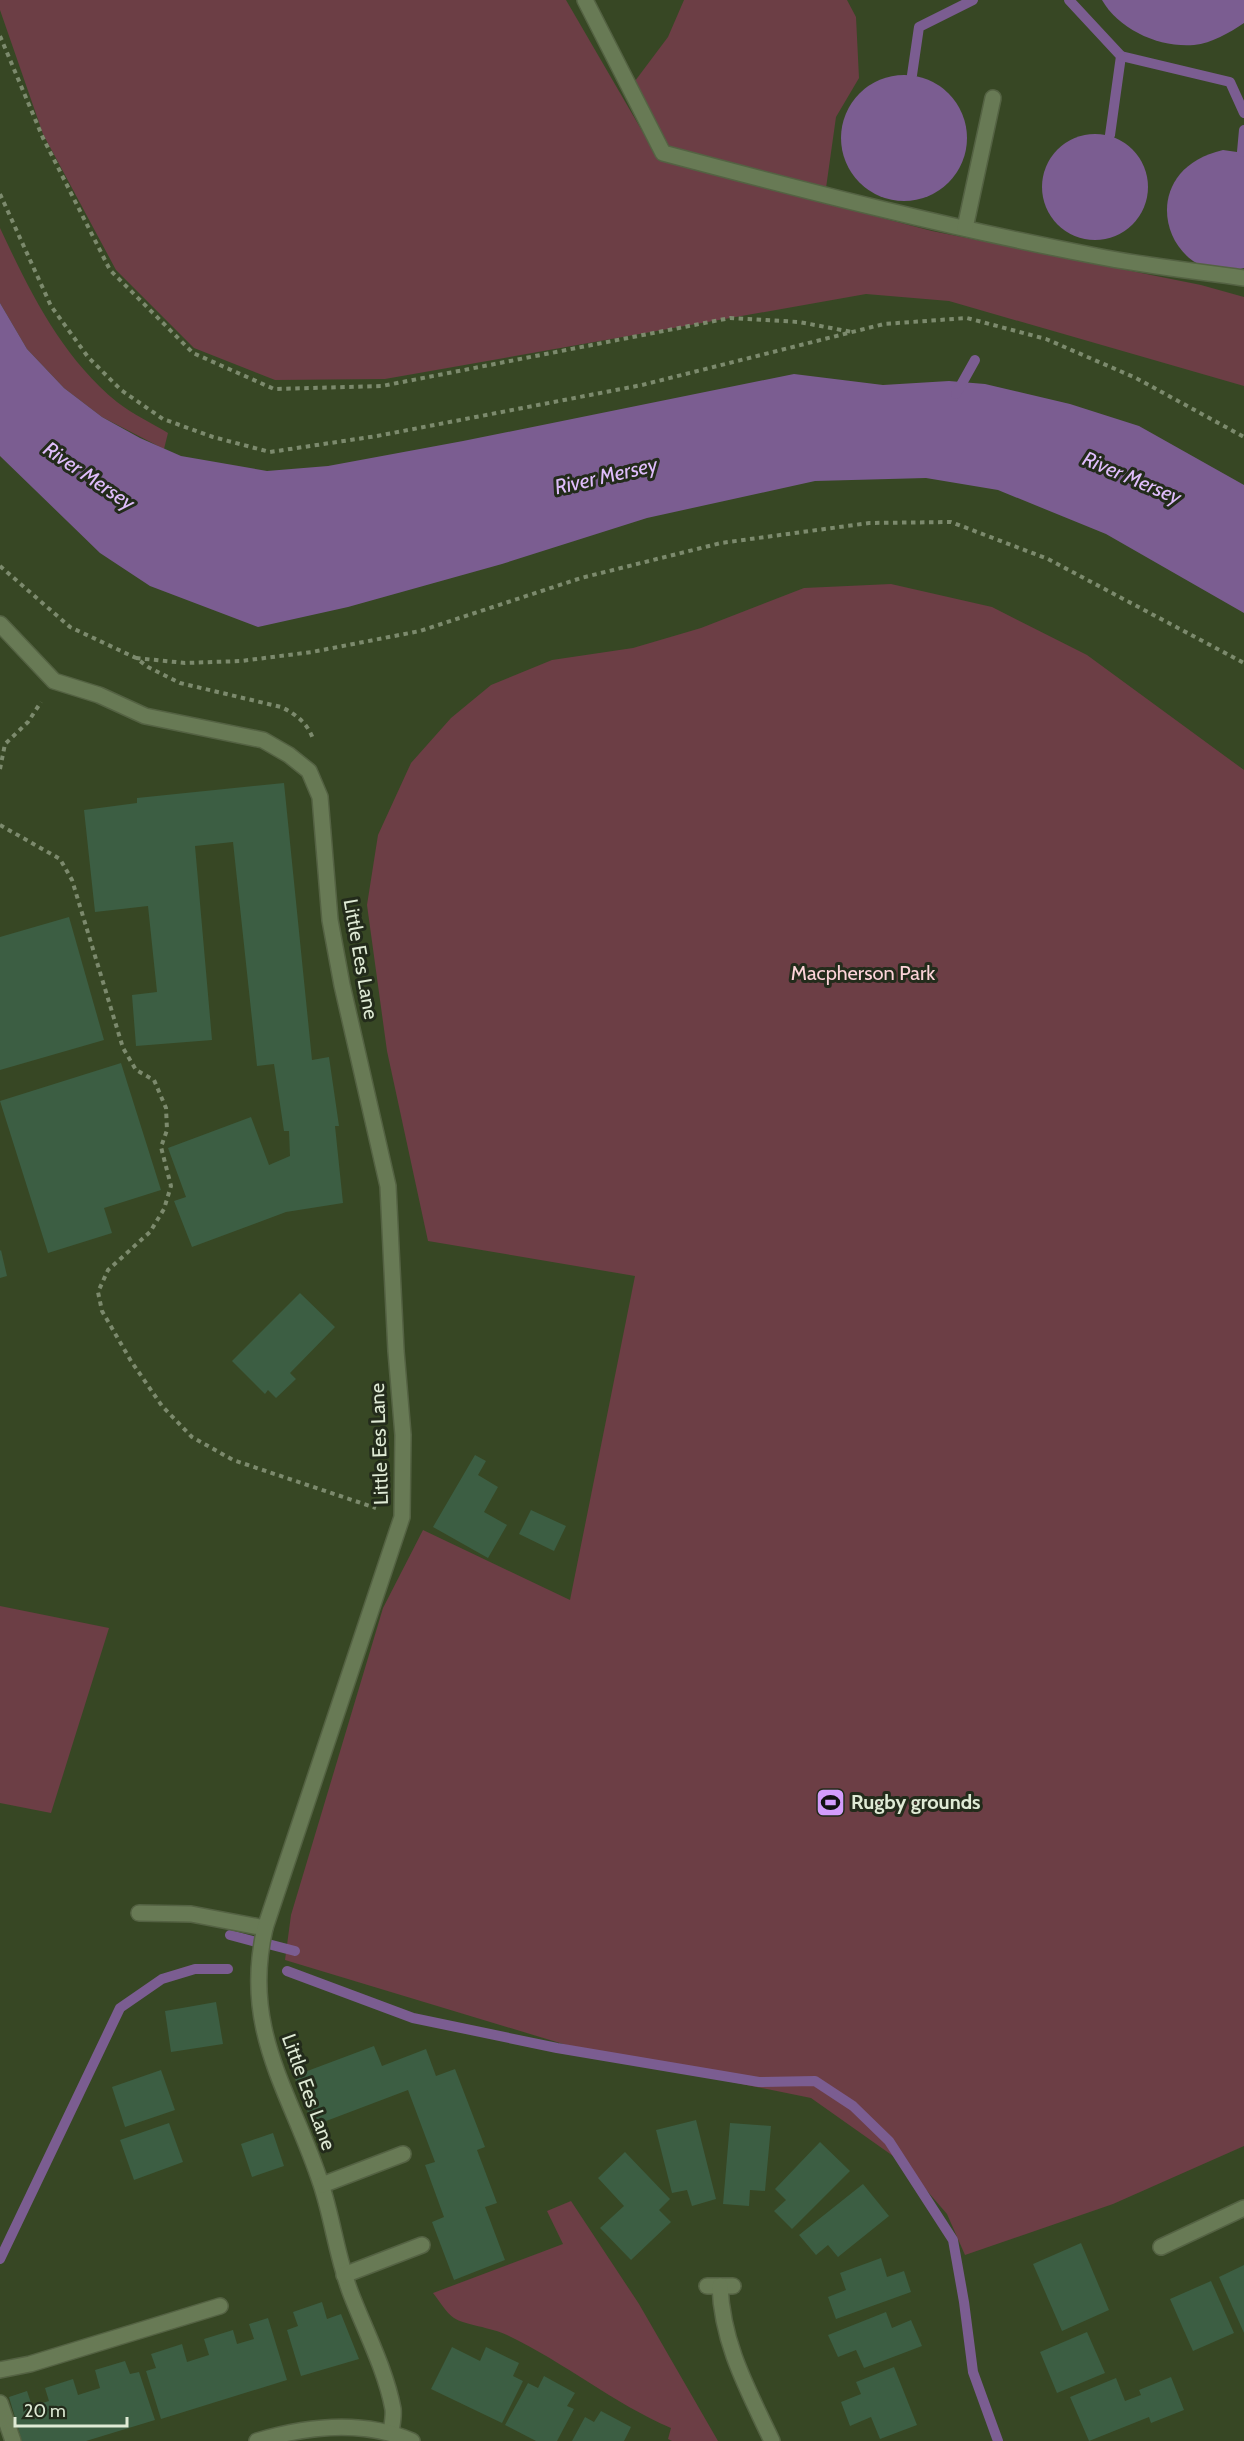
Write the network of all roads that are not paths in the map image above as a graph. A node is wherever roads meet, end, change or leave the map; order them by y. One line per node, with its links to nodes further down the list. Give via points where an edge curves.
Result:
1 (585, 0): 3 (street, via 663,153)
2 (993, 98): 3 (street)
3 (965, 228): 4 (street, via 1097,257)
4 (1244, 278)
5 (0, 624): 7 (street, Little Ees Lane, via 54,681 99,695 145,716 263,740 309,771 320,797 330,920 388,1186 403,1435 402,1517)
6 (139, 1912): 7 (street, via 191,1914)
7 (265, 1928): 9 (street, Little Ees Lane, via 259,1990 269,2052)
8 (403, 2154): 9 (street)
9 (321, 2185): 13 (street, Little Ees Lane)
10 (1244, 2208): 12 (street)
11 (422, 2245): 13 (street)
12 (1161, 2247)
13 (344, 2275): 18 (street, Little Ees Lane, via 387,2387 393,2411)
14 (720, 2286): 22 (street, via 726,2337)
15 (220, 2307): 16 (street)
16 (0, 2370)
17 (0, 2403): 19 (street)
18 (391, 2432): 20 (street, via 360,2427 314,2429); 21 (street)
19 (13, 2441)
20 (257, 2441)
21 (412, 2441)
22 (772, 2441)

